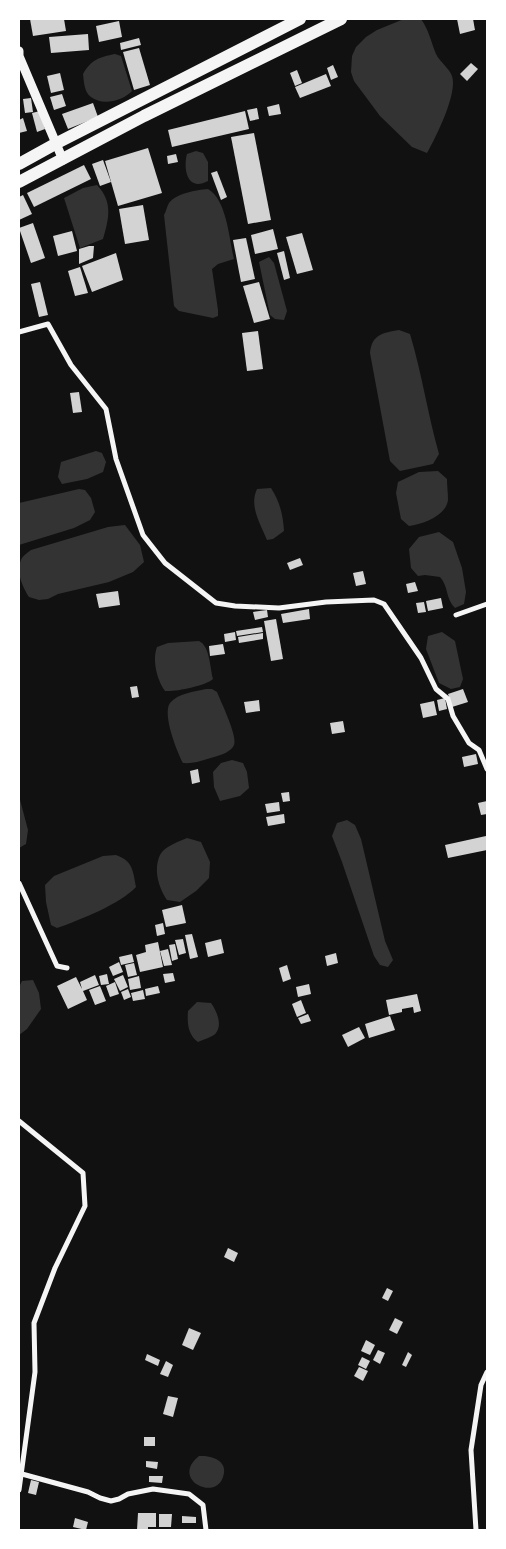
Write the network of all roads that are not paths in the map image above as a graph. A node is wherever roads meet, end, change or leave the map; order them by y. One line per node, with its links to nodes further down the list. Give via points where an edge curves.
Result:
1 (300, 19): 4 (highway)
2 (341, 19): 5 (highway, via 144,116)
3 (19, 51): 4 (street)
4 (56, 143): 5 (street); 6 (highway)
5 (64, 160): 7 (highway)
6 (19, 164)
7 (19, 182)
8 (19, 332): 11 (street, via 48,324 71,365 106,409 116,459 143,535 165,563 216,603 279,608 374,600 384,604 421,658 436,689 448,699 453,716 469,743 479,750)
9 (487, 604): 10 (street)
10 (456, 615)
11 (487, 768)
12 (19, 883): 13 (street, via 57,966)
13 (67, 968)
14 (19, 1121): 16 (street, via 83,1173 85,1206 55,1268 34,1323 35,1372)
15 (487, 1372): 19 (street, via 480,1385 471,1450)
16 (21, 1477): 17 (street); 18 (street, via 88,1492 112,1501 153,1489 190,1494 202,1505)
17 (19, 1490)
18 (206, 1530)
19 (476, 1530)

